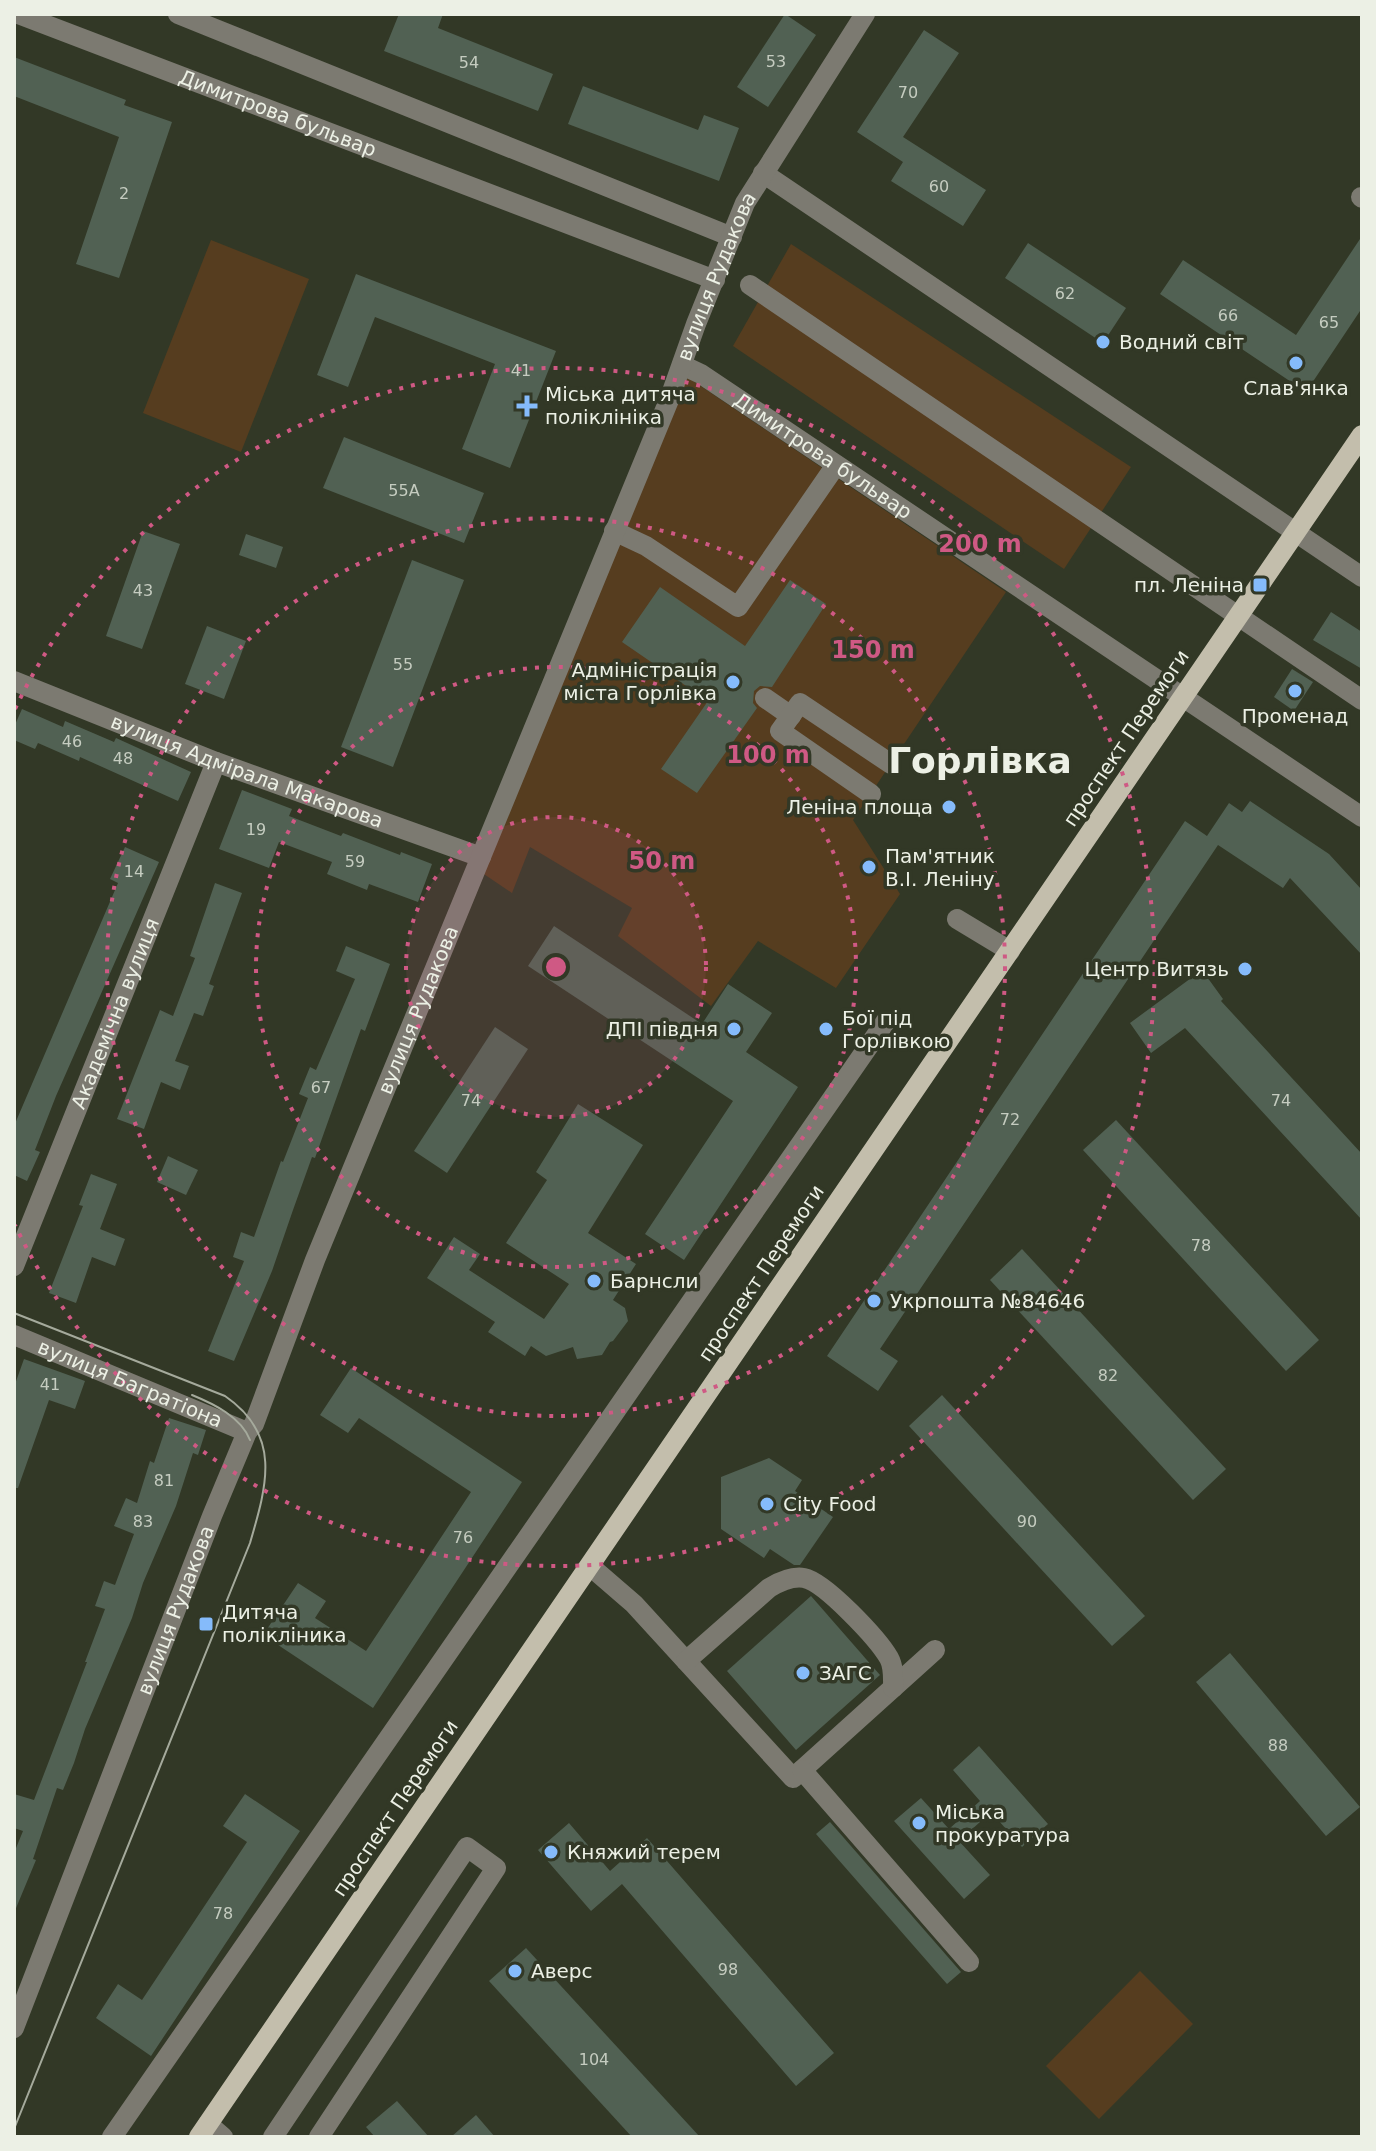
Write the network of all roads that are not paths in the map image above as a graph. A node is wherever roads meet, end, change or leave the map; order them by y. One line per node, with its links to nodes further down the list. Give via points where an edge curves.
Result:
1 (18, 14): 6 (street, Димитрова бульвар)
2 (178, 14): 5 (street)
3 (865, 14): 4 (street, вулиця Рудакова)
4 (763, 173): 5 (street, вулиця Рудакова); 12 (street)
5 (732, 237): 6 (street, вулиця Рудакова)
6 (715, 280): 8 (street, вулиця Рудакова)
7 (750, 285): 14 (street)
8 (682, 365): 10 (street, Димитрова бульвар); 11 (street, вулиця Рудакова)
9 (1362, 435): 12 (main road, проспект Перемоги)
10 (836, 465): 11 (street, via 738,607); 17 (street, Димитрова бульвар)
11 (614, 531): 24 (street, вулиця Рудакова)
12 (1296, 532): 13 (street); 14 (main road, проспект Перемоги)
13 (1362, 577)
14 (1238, 617): 17 (main road, проспект Перемоги); 18 (street)
15 (14, 681): 20 (street, вулиця Адмірала Макарова)
16 (765, 698): 19 (street)
17 (1183, 698): 23 (street, Димитрова бульвар); 26 (main road, проспект Перемоги)
18 (1362, 700)
19 (791, 716): 21 (street, via 800,703); 22 (street, via 780,731)
20 (216, 762): 24 (street, вулиця Адмірала Макарова); 28 (street, Академічна вулиця)
21 (891, 764)
22 (871, 794)
23 (1362, 817)
24 (481, 857): 30 (street, вулиця Рудакова)
25 (957, 919): 26 (street)
26 (1010, 951): 31 (main road, проспект Перемоги)
27 (886, 1021): 39 (street)
28 (14, 1266)
29 (14, 1335): 30 (street, вулиця Багратіона)
30 (247, 1432): 37 (street, вулиця Рудакова)
31 (590, 1566): 33 (street); 38 (main road, проспект Перемоги)
32 (935, 1650): 34 (street)
33 (686, 1661): 34 (street, via 769,1588 802,1578 834,1594 890,1659); 35 (street, via 793,1778)
34 (893, 1688): 35 (street)
35 (802, 1770): 36 (street)
36 (969, 1962)
37 (14, 2028)
38 (210, 2133)
39 (112, 2137)
40 (273, 2137): 41 (street, via 467,1847 496,1868)
41 (319, 2137)

